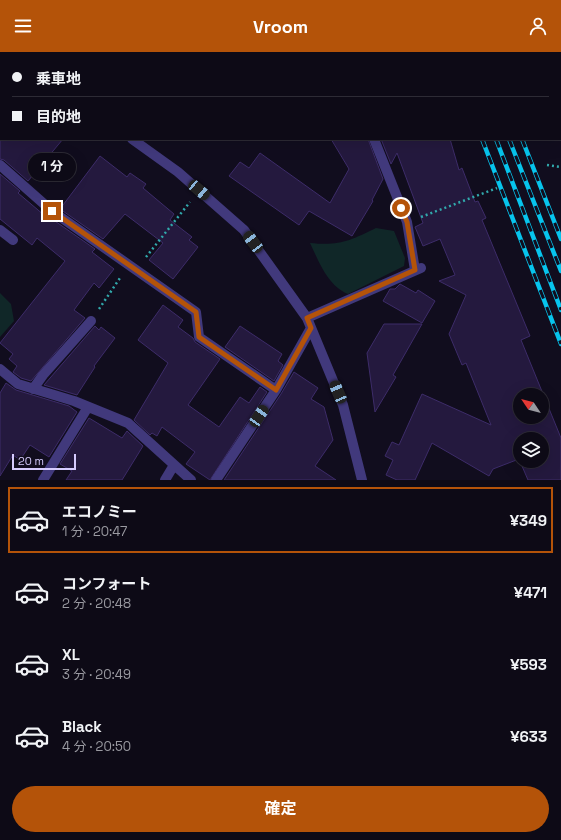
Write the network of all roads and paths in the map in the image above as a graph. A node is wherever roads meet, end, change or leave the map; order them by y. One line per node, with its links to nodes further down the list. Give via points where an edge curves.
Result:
1 (133, 140): 7 (street)
2 (374, 140): 8 (street)
3 (0, 165): 11 (street, via 52,211)
4 (547, 165): 5 (path)
5 (561, 167)
6 (497, 188): 8 (path)
7 (199, 190): 11 (path); 12 (street, via 244,230)
8 (407, 222): 12 (street, via 418,269)
9 (0, 230): 10 (street)
10 (13, 240)
11 (133, 267): 13 (path); 17 (street, via 196,312 199,337)
12 (307, 318): 14 (street)
13 (91, 321): 16 (street)
14 (311, 328): 17 (street); 24 (street, via 344,405)
15 (1, 372): 16 (street, via 18,384)
16 (33, 389): 18 (street)
17 (276, 390): 23 (street)
18 (88, 407): 19 (street, via 128,423); 20 (street)
19 (174, 465): 21 (street); 22 (street)
20 (43, 480)
21 (165, 480)
22 (191, 480)
23 (216, 480)
24 (362, 480)

